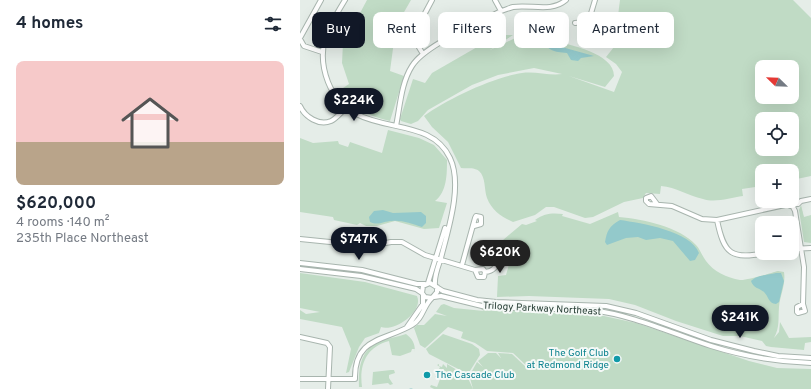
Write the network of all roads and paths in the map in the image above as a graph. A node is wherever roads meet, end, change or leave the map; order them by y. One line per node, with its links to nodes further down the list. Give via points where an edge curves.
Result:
1 (321, 0): 9 (street)
2 (345, 0): 10 (street, via 325,36)
3 (432, 0): 11 (street, via 414,37)
4 (495, 0): 7 (street)
5 (566, 0): 7 (street, via 548,8 513,7)
6 (595, 0): 8 (street)
7 (501, 11): 11 (street)
8 (591, 12)
9 (300, 38): 10 (street, via 304,46)
10 (322, 52): 13 (street, via 323,67 329,84)
11 (423, 54): 14 (street, via 407,78)
12 (300, 106): 13 (street, via 310,118 320,122 330,121)
13 (346, 108): 14 (street, via 362,118)
14 (396, 126): 27 (street, via 426,135 440,144 455,174 456,188)
15 (811, 199): 16 (street)
16 (799, 203)
17 (657, 204): 20 (street, via 678,208 702,219)
18 (773, 208): 20 (street)
19 (794, 209): 24 (street)
20 (717, 220): 26 (street, via 721,241 728,250 740,256)
21 (474, 226): 30 (street)
22 (300, 239): 27 (street, via 370,246 402,242 419,252)
23 (799, 248): 24 (street)
24 (802, 248): 25 (street); 38 (street)
25 (811, 248)
26 (755, 255)
27 (438, 258): 30 (street); 34 (street); 35 (street)
28 (499, 259): 33 (street, via 496,268)
29 (300, 263): 34 (street, via 362,270 417,284)
30 (462, 265): 32 (street)
31 (300, 269): 36 (street, via 361,276 416,289)
32 (475, 270): 33 (street); 33 (street, via 480,278)
33 (485, 272)
34 (426, 283): 35 (street); 36 (street, via 422,288)
35 (436, 286): 37 (street, via 437,292); 41 (street, Trilogy Parkway Northeast, via 459,296 496,302 606,306 754,351 778,356)
36 (423, 294): 37 (street, via 428,298); 39 (street, via 423,304)
37 (433, 297): 39 (street, via 421,317); 42 (street, Trilogy Parkway Northeast, via 441,296 486,307 607,312 631,317 714,347 773,360)
38 (803, 304)
39 (407, 327): 44 (street, via 377,338 369,344 361,352 355,379)
40 (300, 337): 44 (street, via 327,343 330,352)
41 (811, 358)
42 (811, 363)
43 (300, 379): 44 (street)
44 (328, 379): 45 (street)
45 (328, 389)

